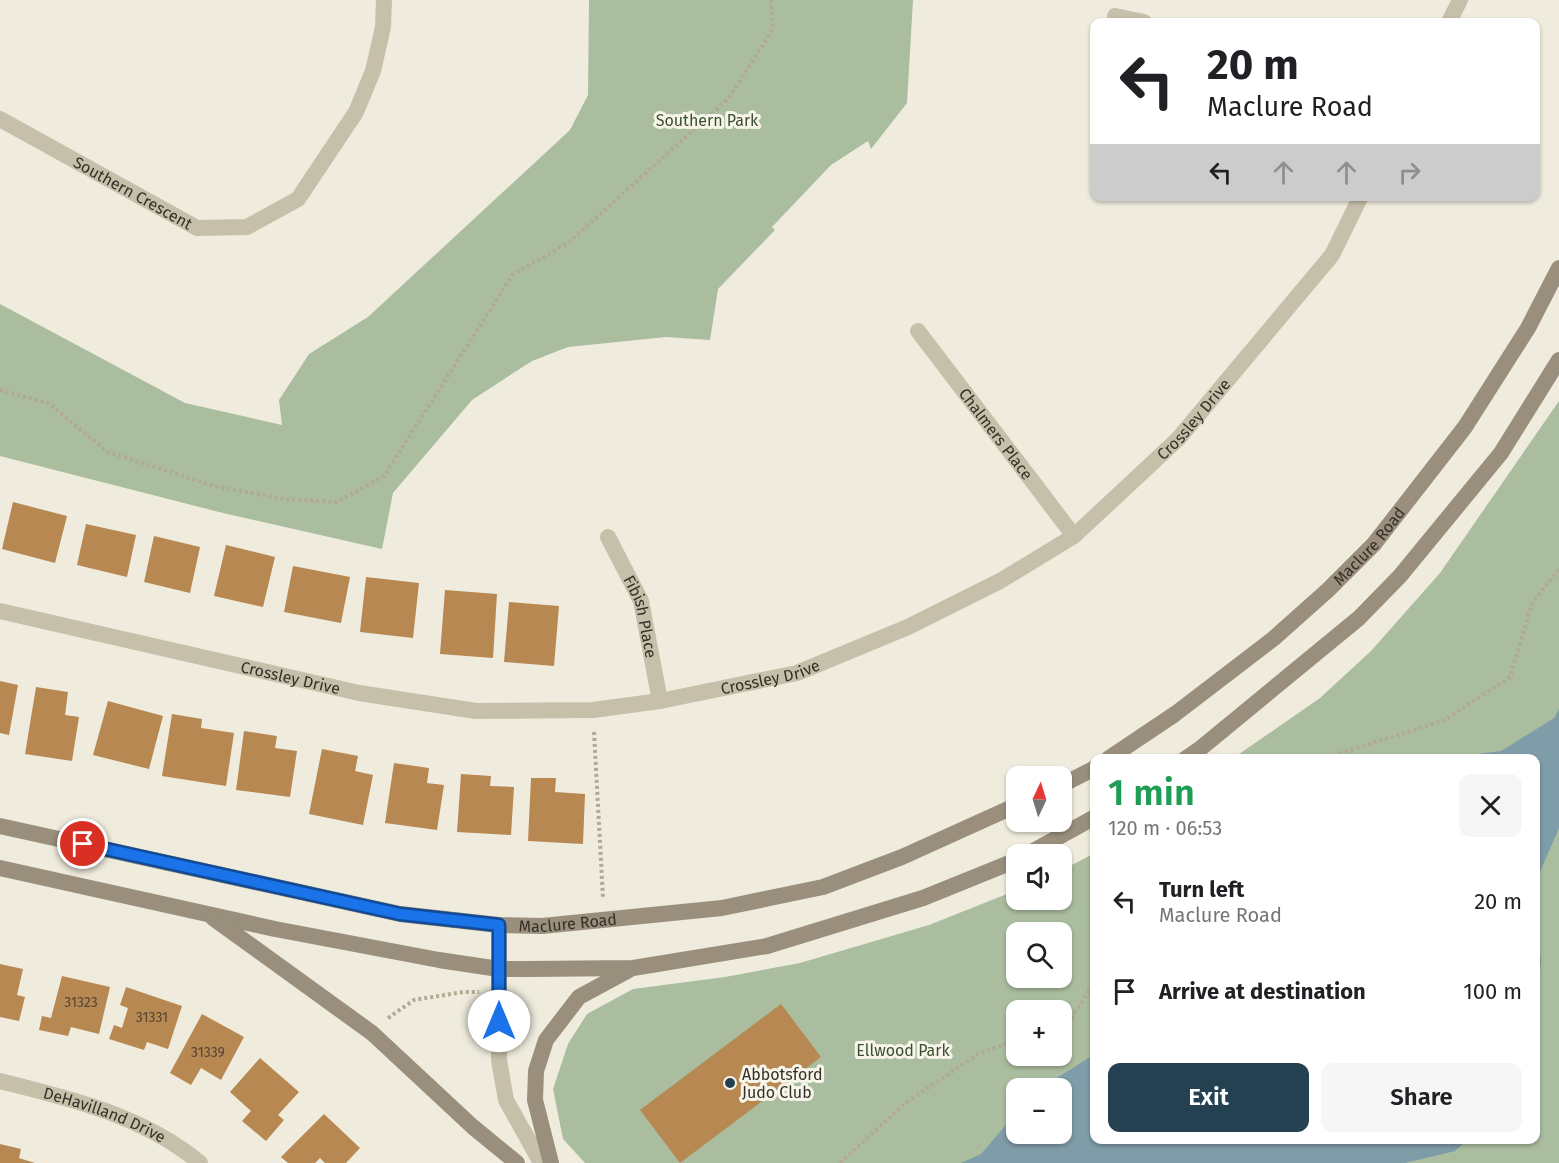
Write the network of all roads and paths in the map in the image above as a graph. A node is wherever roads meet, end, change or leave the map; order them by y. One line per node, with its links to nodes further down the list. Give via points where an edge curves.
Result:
1 (384, 0): 7 (street, Southern Crescent, via 383,27 373,71 356,112 298,199 247,227 197,228)
2 (771, 0): 12 (path, via 773,29 729,98 568,243 513,274 384,476 337,502 284,499 214,486 108,452 48,403)
3 (1460, 0): 6 (street)
4 (1115, 16): 5 (street)
5 (1125, 18)
6 (1451, 18)
7 (0, 119)
8 (1359, 201): 13 (street, Crossley Drive, via 1332,255 1178,439)
9 (1559, 268): 19 (main road, Maclure Road, via 1528,328 1466,427 1374,544 1273,639)
10 (918, 331): 13 (street, Chalmers Place)
11 (1559, 360): 20 (main road, via 1501,453 1400,576 1359,618)
12 (0, 390)
13 (1074, 536): 17 (street, Crossley Drive, via 1000,581 908,627 797,674)
14 (608, 537): 17 (street, Fibish Place, via 640,601)
15 (1559, 569): 21 (path, via 1532,603 1510,677 1445,720)
16 (0, 611): 18 (street, Crossley Drive, via 359,693 476,711)
17 (660, 701): 18 (street, Crossley Drive)
18 (593, 710): 30 (path)
19 (1115, 754)
20 (1192, 754)
21 (1338, 754)
22 (1090, 771): 23 (main road)
23 (1072, 780)
24 (1006, 810): 32 (main road, Maclure Road, via 823,887 722,908 542,926)
25 (1090, 820): 27 (main road)
26 (0, 826): 32 (main road, Maclure Road, via 400,914)
27 (1046, 844)
28 (1006, 864): 33 (main road, via 923,898 767,946)
29 (0, 868): 31 (main road)
30 (603, 902)
31 (205, 912): 34 (main road, via 275,929); 38 (main road)
32 (499, 925): 34 (street)
33 (633, 968): 34 (main road); 44 (main road, via 579,997 546,1040 536,1071 536,1100)
34 (499, 969): 36 (street)
35 (1090, 990): 37 (path)
36 (499, 991): 38 (path, via 414,1000); 43 (street, via 499,1060 506,1100)
37 (1072, 1017)
38 (372, 1033): 42 (main road, via 472,1127)
39 (1006, 1044): 45 (path, via 978,1054 904,1104)
40 (0, 1081): 41 (street, DeHavilland Drive, via 71,1099 128,1120 180,1147)
41 (200, 1163)
42 (517, 1163)
43 (541, 1163)
44 (551, 1163)
45 (840, 1163)

